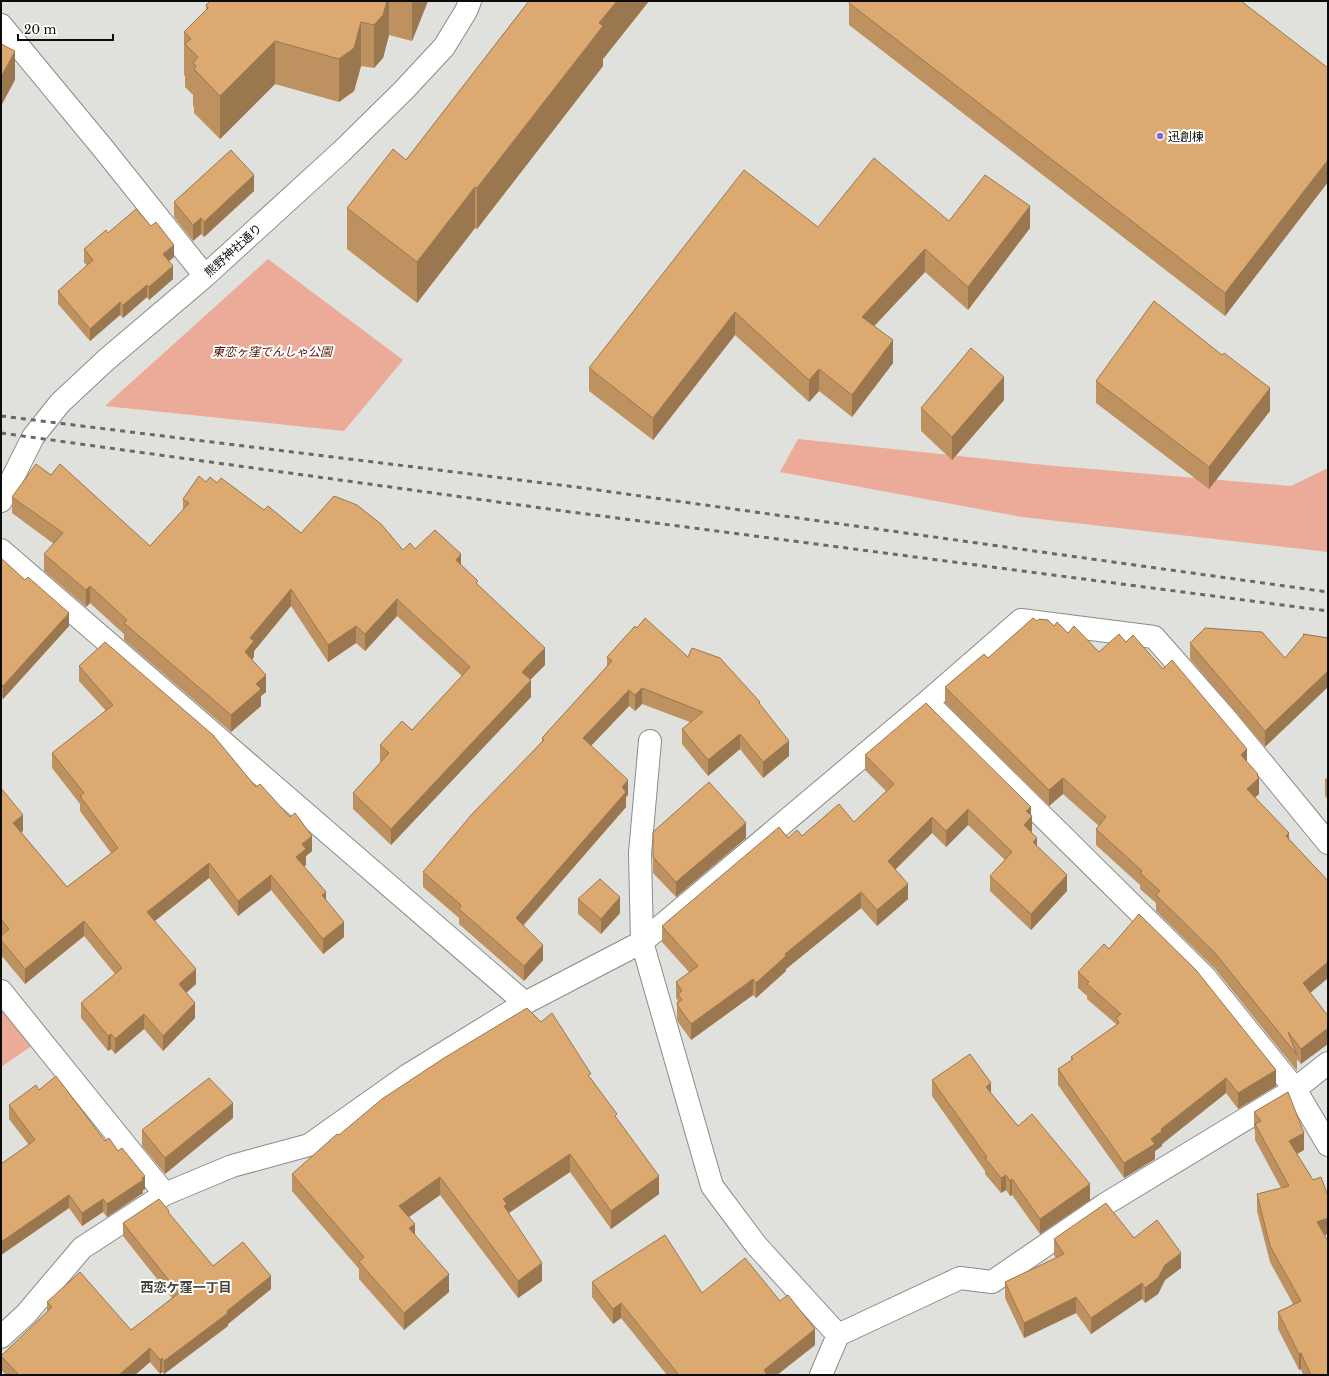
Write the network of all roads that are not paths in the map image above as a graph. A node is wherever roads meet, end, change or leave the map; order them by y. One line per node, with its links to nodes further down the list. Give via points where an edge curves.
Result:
1 (470, 1): 3 (street, 熊野神社通り, via 444,47 404,90 341,152)
2 (1, 25): 3 (street)
3 (205, 276): 4 (street, 熊野神社通り, via 106,360 60,403 33,437)
4 (1, 500)
5 (1, 550): 11 (street)
6 (927, 702): 8 (street, via 1021,620 1154,637 1227,720); 9 (street); 13 (street, via 1205,977)
7 (650, 742): 9 (street, via 640,853)
8 (1328, 843)
9 (642, 942): 11 (street); 16 (street, via 712,1186 756,1245)
10 (1, 991): 15 (street)
11 (524, 1003): 15 (street, via 408,1075 309,1145 232,1166)
12 (1328, 1063): 13 (street)
13 (1295, 1089): 14 (street); 16 (street, via 1104,1205 992,1282 960,1278)
14 (1328, 1145)
15 (166, 1194): 17 (street, via 82,1248 26,1314)
16 (838, 1335): 18 (street)
17 (1, 1337)
18 (821, 1375)

